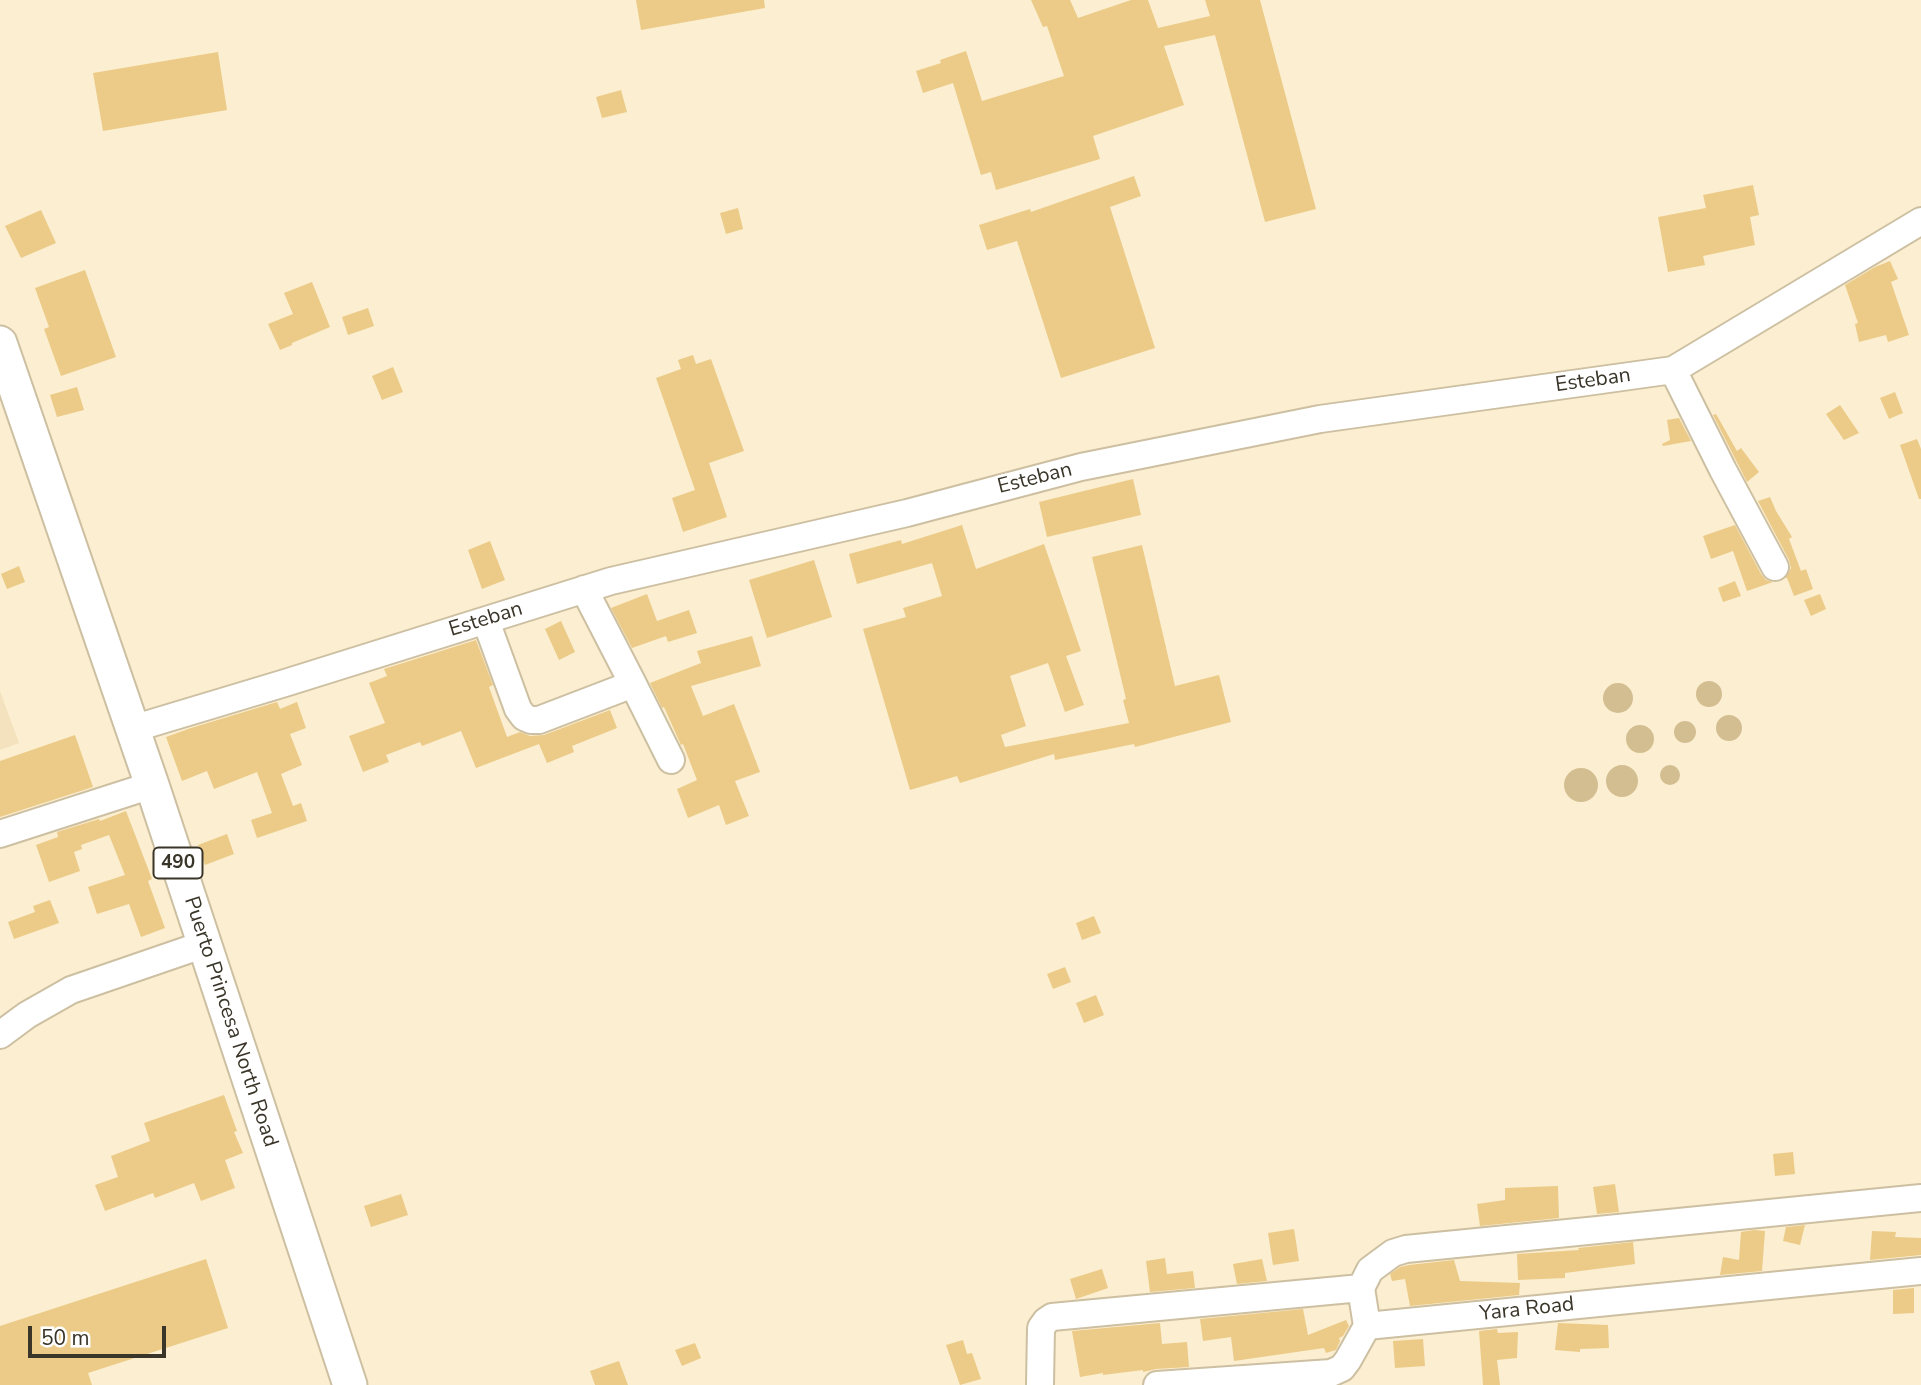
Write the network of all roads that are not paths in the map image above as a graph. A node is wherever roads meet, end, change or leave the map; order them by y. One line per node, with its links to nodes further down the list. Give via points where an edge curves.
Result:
1 (1921, 221): 3 (street, Esteban)
2 (0, 343): 8 (main road, Puerto Princesa North Road / 490)
3 (1673, 370): 4 (street); 5 (street, Esteban, via 1320,419 1081,467)
4 (1775, 567)
5 (584, 589): 6 (street, Esteban); 7 (street)
6 (486, 621): 7 (street, via 518,709 531,720); 8 (street, Esteban)
7 (633, 684): 9 (street)
8 (132, 729): 10 (main road, Puerto Princesa North Road / 490)
9 (671, 760)
10 (152, 785): 11 (street); 12 (main road, Puerto Princesa North Road / 490)
11 (0, 834)
12 (205, 944): 13 (street, via 71,990); 18 (main road, Puerto Princesa North Road / 490)
13 (0, 1035)
14 (1921, 1198): 16 (street, via 1406,1249 1381,1260)
15 (1921, 1270): 17 (street, Yara Road)
16 (1361, 1288): 17 (street); 19 (street, via 1052,1317 1041,1328)
17 (1367, 1326): 20 (street, via 1342,1368 1331,1373)
18 (350, 1385)
19 (1040, 1385)
20 (1157, 1385)

